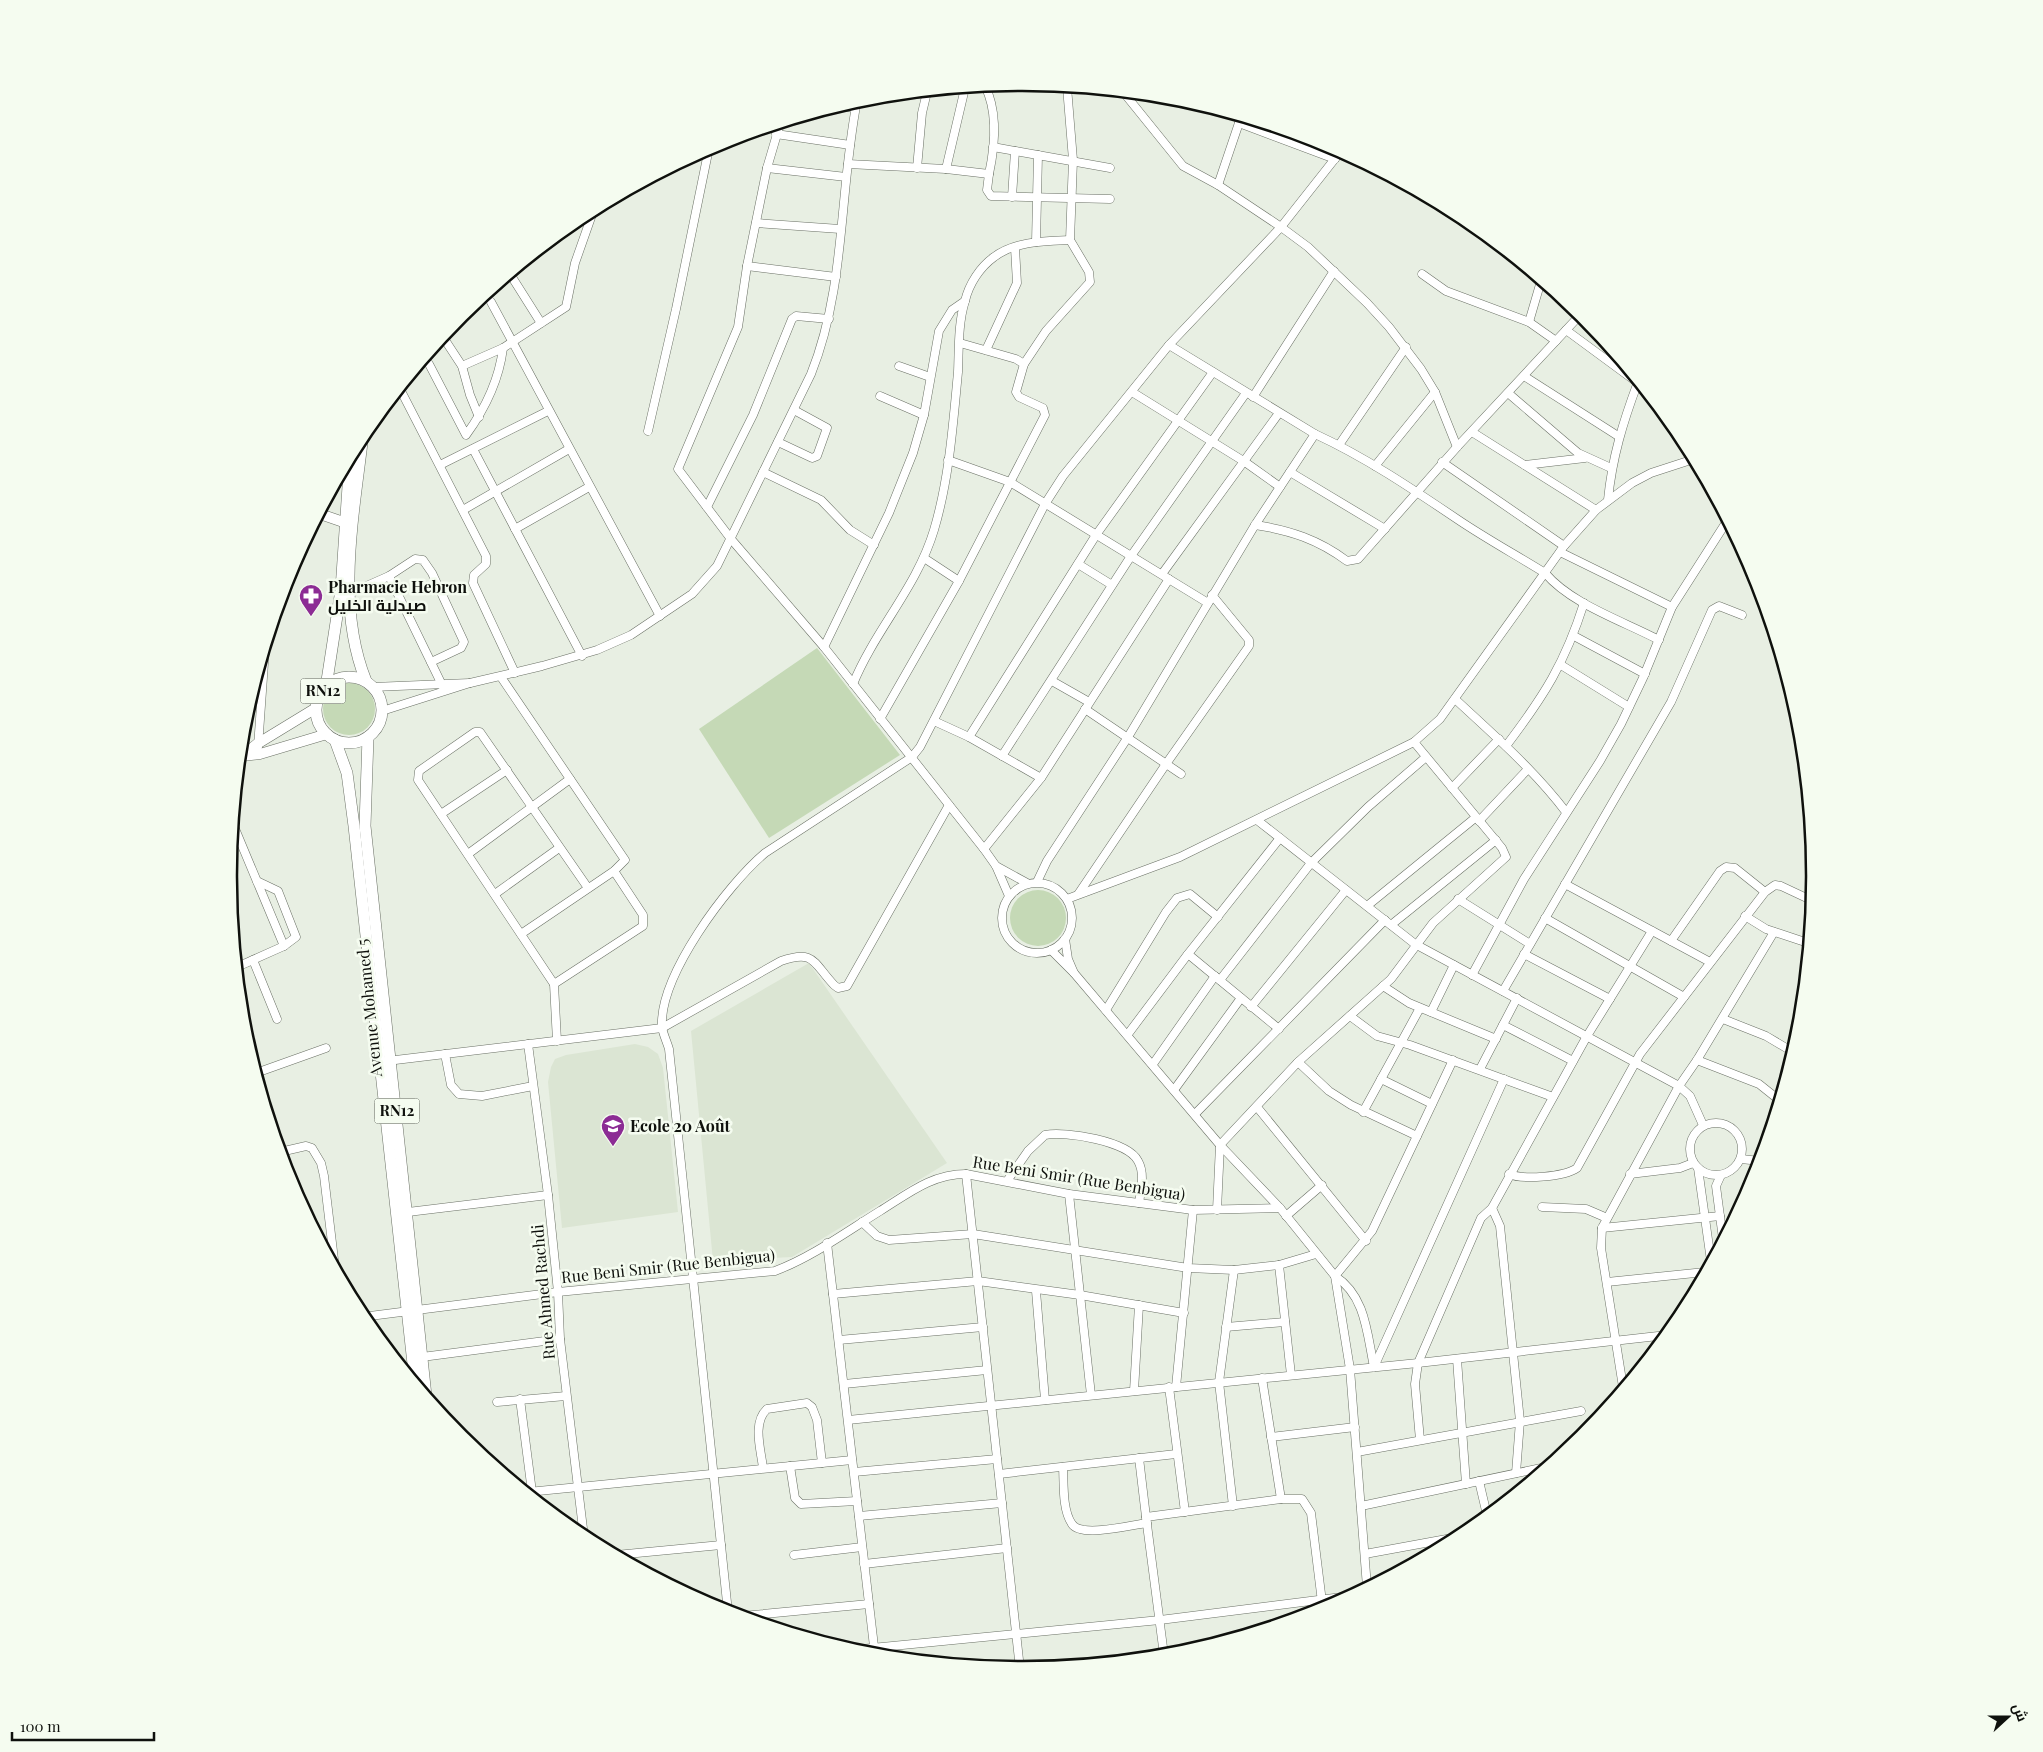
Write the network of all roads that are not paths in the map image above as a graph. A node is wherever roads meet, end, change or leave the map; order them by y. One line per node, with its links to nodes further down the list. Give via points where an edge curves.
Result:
1 (988, 92): 12 (street, via 993,107)
2 (1067, 93): 17 (street)
3 (964, 94): 22 (street)
4 (926, 97): 20 (street)
5 (1129, 99): 25 (street, via 1183,166)
6 (855, 109): 11 (street)
7 (1239, 122): 25 (street)
8 (777, 130): 10 (street)
9 (1265, 130): 16 (street)
10 (776, 134): 11 (street); 19 (street)
11 (850, 145): 18 (street)
12 (993, 147): 13 (street); 23 (street)
13 (1015, 151): 14 (street); 27 (street)
14 (1038, 155): 17 (street); 26 (street)
15 (707, 157): 79 (street)
16 (1335, 159): 32 (street)
17 (1073, 160): 21 (street); 28 (street)
18 (848, 164): 20 (street); 24 (street)
19 (767, 168): 24 (street); 31 (street)
20 (917, 168): 22 (street)
21 (1110, 168)
22 (946, 169): 23 (street)
23 (989, 174): 27 (street, via 987,190 992,196)
24 (846, 177): 33 (street)
25 (1218, 185): 32 (street)
26 (1036, 196): 27 (street); 28 (street); 35 (street)
27 (1012, 197)
28 (1072, 198): 29 (street); 34 (street)
29 (1110, 199)
30 (590, 222): 48 (street, via 566,307)
31 (756, 223): 33 (street); 37 (street)
32 (1281, 227): 38 (street); 54 (street)
33 (840, 229): 40 (street)
34 (1070, 240): 35 (street); 59 (street, via 1089,272 1090,282 1046,331)
35 (1036, 242): 36 (street)
36 (1015, 248): 43 (street, via 1005,250 984,265 973,280); 57 (street, via 1017,283)
37 (747, 266): 40 (street); 109 (street, via 735,337 678,469)
38 (1334, 271): 55 (street); 71 (street)
39 (1422, 274): 47 (street, via 1446,291)
40 (836, 277): 45 (street)
41 (513, 279): 48 (street)
42 (1539, 286): 47 (street)
43 (965, 301): 53 (street); 65 (street, via 952,310 939,330)
44 (491, 302): 51 (street)
45 (829, 319): 73 (street, via 822,345); 109 (street, via 796,316 792,319 753,415)
46 (1575, 320): 49 (street)
47 (1529, 322): 50 (street)
48 (541, 323): 51 (street)
49 (1566, 330): 50 (street); 62 (street)
50 (1556, 341): 64 (street)
51 (512, 342): 56 (street); 74 (street)
52 (447, 343): 60 (street)
53 (960, 343): 57 (street); 91 (street)
54 (1169, 345): 63 (street); 67 (street)
55 (1406, 347): 68 (street); 85 (street)
56 (503, 348): 60 (street); 77 (street, via 500,373)
57 (986, 350): 59 (street)
58 (429, 364): 77 (street, via 466,435)
59 (1024, 364): 102 (street, via 1016,392 1019,397 1043,408 1045,415)
60 (462, 366): 77 (street)
61 (899, 366): 65 (street)
62 (1622, 371)
63 (1213, 372): 71 (street); 78 (street)
64 (1524, 376): 69 (street); 82 (street)
65 (930, 378): 76 (street)
66 (1636, 388): 82 (street)
67 (1132, 392): 78 (street); 108 (street, via 1068,470)
68 (1435, 392): 86 (street); 97 (street)
69 (1508, 393): 80 (street); 90 (street)
70 (402, 394): 95 (street)
71 (1250, 395): 75 (street); 83 (street)
72 (880, 396): 76 (street)
73 (794, 410): 84 (street); 84 (street, via 827,428 817,456 812,458)
74 (548, 411): 87 (street); 88 (street)
75 (1279, 413): 81 (street); 93 (street)
76 (924, 415): 120 (street, via 914,453)
77 (479, 417)
78 (1179, 420): 83 (street); 118 (street)
79 (648, 431)
80 (1472, 432): 86 (street); 96 (street)
81 (1315, 434): 85 (street); 101 (street)
82 (1618, 436): 98 (street)
83 (1211, 441): 93 (street); 122 (street)
84 (778, 442): 100 (street)
85 (1339, 445): 97 (street)
86 (1456, 447): 94 (street)
87 (473, 448): 95 (street); 105 (street)
88 (569, 449): 103 (street); 105 (street)
89 (360, 455): 113 (main road, RN12)
90 (1585, 458): 96 (street); 98 (street)
91 (948, 460): 102 (street); 123 (street, via 934,529)
92 (1687, 461): 107 (street, via 1650,473)
93 (1246, 462): 104 (street); 127 (street)
94 (1442, 462): 106 (street); 121 (street)
95 (440, 465): 110 (street)
96 (1525, 465): 111 (street)
97 (1375, 466): 106 (street)
98 (1611, 468): 107 (street)
99 (350, 471): 113 (main road, RN12)
100 (763, 472): 119 (street); 120 (street, via 821,500 850,530)
101 (1290, 472): 104 (street); 117 (street)
102 (1010, 482): 108 (street); 128 (street)
103 (589, 486): 116 (street); 136 (street)
104 (1280, 487): 114 (street)
105 (496, 491): 110 (street); 116 (street)
106 (1417, 491): 117 (street); 125 (street)
107 (1608, 500): 111 (street)
108 (1045, 504): 118 (street); 158 (street)
109 (708, 507): 119 (street)
110 (463, 510): 143 (street, via 487,560 474,575 473,583)
111 (1596, 510): 121 (street)
112 (325, 516): 113 (main road)
113 (349, 524): 131 (main road, RN12)
114 (1255, 525): 117 (street, via 1314,540 1352,562); 130 (street)
115 (1724, 526): 134 (street)
116 (515, 529): 140 (street)
117 (1385, 529)
118 (1096, 535): 122 (street); 124 (street)
119 (731, 539): 136 (street, via 717,566 692,594); 139 (street)
120 (874, 545): 139 (street)
121 (1562, 549): 125 (street); 134 (street)
122 (1131, 556): 127 (street); 129 (street)
123 (924, 558): 128 (street); 148 (street, via 911,585 864,658)
124 (1078, 564): 129 (street); 161 (street)
125 (1545, 572): 133 (street); 152 (street)
126 (389, 576): 131 (street); 141 (street); 141 (street, via 418,558 427,565 444,597 463,636 464,646)
127 (1166, 577): 132 (street); 153 (street)
128 (960, 580): 157 (street)
129 (1112, 585): 146 (street)
130 (1212, 595): 132 (street); 171 (street, via 1249,640 1250,646)
131 (344, 596): 147 (main road, RN12, via 352,640); 149 (main road, RN12)
132 (1208, 603): 162 (street)
133 (1584, 603): 137 (street); 138 (street)
134 (1672, 607): 138 (street)
135 (1742, 615): 197 (street, via 1719,606 1712,610 1671,702)
136 (660, 616): 140 (street, via 631,635)
137 (1574, 636): 142 (street); 144 (street)
138 (1659, 640): 144 (street)
139 (824, 647): 148 (street)
140 (582, 656): 143 (street)
141 (431, 662): 150 (street)
142 (1561, 665): 154 (street); 165 (street)
143 (515, 673): 145 (street)
144 (1645, 674): 154 (street)
145 (501, 677): 150 (street); 176 (street)
146 (1052, 681): 153 (street); 168 (street)
147 (369, 684): 149 (main road, RN12, via 349,677 332,681); 150 (street); 156 (main road, RN12, via 380,698)
148 (853, 684): 157 (street)
149 (326, 687): 155 (main road, RN12)
150 (443, 688): 156 (street)
151 (258, 695): 166 (street)
152 (1455, 699): 163 (street); 164 (street, via 1440,719)
153 (1087, 706): 162 (street); 175 (street)
154 (1629, 707): 180 (street, via 1600,761)
155 (316, 708): 159 (main road, RN12, via 317,718); 166 (main road)
156 (382, 710): 160 (main road, RN12, via 375,730)
157 (880, 719): 169 (street)
158 (934, 721): 161 (street); 169 (street)
159 (331, 737): 160 (main road, via 352,743); 166 (main road); 184 (main road, RN12, via 347,773)
160 (368, 737): 184 (main road, RN12)
161 (969, 737): 168 (street)
162 (1128, 737): 171 (street); 195 (street, via 1047,861)
163 (1499, 739): 165 (street); 177 (street)
164 (1414, 742): 170 (street); 183 (street)
165 (1506, 746): 172 (street)
166 (259, 749): 167 (main road)
167 (247, 754)
168 (1002, 756): 175 (street)
169 (912, 757): 178 (street); 248 (street, via 765,853 742,874 676,972 665,1003)
170 (1426, 757): 177 (street); 191 (street, via 1368,807)
171 (1166, 764): 174 (street); 201 (street)
172 (1528, 769): 180 (street); 182 (street)
173 (507, 770): 179 (street); 181 (street); 181 (street, via 480,732 475,732 419,771 418,780)
174 (1181, 774)
175 (1041, 778): 189 (street)
176 (570, 779): 179 (street); 193 (street, via 625,860)
177 (1452, 788): 182 (street)
178 (949, 805): 189 (street); 248 (street, via 846,986 838,988 813,960 808,956 798,956 781,961)
179 (532, 808): 188 (street); 190 (street)
180 (1566, 812): 212 (street)
181 (442, 814): 190 (street)
182 (1478, 819): 187 (street); 207 (street)
183 (1257, 820): 186 (street); 201 (street, via 1180,856)
184 (359, 826): 262 (main road, Avenue Mohamed 5 / RN12)
185 (238, 835): 194 (street)
186 (1280, 838): 191 (street); 209 (street)
187 (1496, 840): 206 (street, via 1505,852 1504,860); 211 (street)
188 (559, 848): 198 (street); 202 (street)
189 (984, 849): 192 (street)
190 (468, 854): 202 (street)
191 (1311, 864): 199 (street); 232 (street)
192 (996, 866): 196 (street); 203 (street)
193 (614, 871): 198 (street); 233 (street, via 643,915 643,926)
194 (257, 881): 221 (street); 221 (street, via 273,887 282,898 296,934 294,940)
195 (1037, 882): 196 (street); 205 (street, via 1054,887)
196 (1027, 884): 203 (street)
197 (1565, 884): 210 (street); 213 (street)
198 (588, 888): 215 (street)
199 (1346, 890): 207 (street); 240 (street)
200 (1764, 892): 204 (street, via 1775,885); 208 (street); 217 (street, via 1735,868 1726,867)
201 (1078, 893): 205 (street)
202 (495, 894): 215 (street)
203 (1009, 896): 222 (street, via 1003,907 1002,919 1010,940 1030,952)
204 (1806, 898)
205 (1067, 899): 216 (street, via 1072,920)
206 (1458, 899): 212 (street); 219 (street)
207 (1367, 906): 211 (street)
208 (1745, 916): 214 (street); 226 (street)
209 (1218, 917): 223 (street); 242 (street, via 1190,894 1177,898)
210 (1545, 918): 220 (street); 229 (street)
211 (1388, 923): 219 (street); 249 (street)
212 (1500, 924): 220 (street); 231 (street)
213 (1652, 931): 217 (street); 229 (street)
214 (1774, 932): 218 (street); 246 (street)
215 (521, 934): 233 (street)
216 (1065, 939): 222 (street); 230 (street)
217 (1671, 941): 226 (street)
218 (1804, 942)
219 (1416, 944): 228 (street); 234 (street)
220 (1530, 944): 224 (street)
221 (284, 946): 225 (street)
222 (1051, 950): 230 (street)
223 (1188, 954): 232 (street); 250 (street)
224 (1524, 954): 235 (street); 239 (street)
225 (253, 960): 227 (street); 245 (street)
226 (1710, 962): 236 (street)
227 (242, 965)
228 (1454, 965): 231 (street); 243 (street)
229 (1630, 967): 236 (street); 239 (street)
230 (1074, 972): 242 (street)
231 (1472, 975): 235 (street)
232 (1217, 978): 237 (street); 265 (street)
233 (554, 984): 253 (street)
234 (1383, 986): 241 (street); 244 (street)
235 (1503, 991): 238 (street)
236 (1684, 997): 264 (street)
237 (1241, 998): 240 (street); 272 (street)
238 (1517, 998): 247 (street); 251 (street)
239 (1610, 999): 251 (street)
240 (1251, 1006): 249 (street)
241 (1420, 1008): 243 (street); 254 (street)
242 (1106, 1010): 250 (street)
243 (1431, 1012): 252 (street)
244 (1350, 1016): 254 (street, via 1377,1036); 263 (street)
245 (277, 1019)
246 (1722, 1019): 257 (street); 260 (street)
247 (1503, 1025): 252 (street); 261 (street)
248 (662, 1028): 253 (street); 320 (street, via 669,1049)
249 (1279, 1029): 278 (street)
250 (1128, 1034): 265 (street)
251 (1587, 1036): 261 (street); 264 (street)
252 (1496, 1039): 266 (street)
253 (557, 1041): 255 (street)
254 (1402, 1042): 259 (street); 269 (street)
255 (528, 1044): 258 (street); 270 (street, Rue Ahmed Rachdi)
256 (326, 1048): 267 (street)
257 (1787, 1048)
258 (445, 1054): 262 (street); 270 (street, via 451,1085 459,1094 482,1096)
259 (1453, 1060): 266 (street); 275 (street)
260 (1697, 1060): 271 (street); 274 (street, via 1759,1084)
261 (1573, 1061): 273 (street)
262 (385, 1062): 300 (main road, Avenue Mohamed 5 / RN12); 328 (main road, Avenue Mohamed 5 / RN12)
263 (1298, 1062): 276 (street); 277 (street, via 1329,1091)
264 (1636, 1062): 271 (street); 287 (street, via 1577,1168 1525,1178)
265 (1153, 1064): 272 (street)
266 (1480, 1069): 268 (street)
267 (261, 1071)
268 (1504, 1078): 273 (street); 342 (street)
269 (1381, 1079): 275 (street); 277 (street)
270 (534, 1086): 293 (street, Rue Ahmed Rachdi)
271 (1679, 1086): 279 (street, via 1690,1096); 288 (street)
272 (1174, 1090): 278 (street)
273 (1553, 1097): 287 (street)
274 (1775, 1097)
275 (1432, 1104): 280 (street)
276 (1257, 1107): 281 (street); 291 (street)
277 (1362, 1112): 280 (street)
278 (1196, 1114): 281 (street)
279 (1703, 1125): 283 (street, via 1719,1122 1734,1129 1742,1143); 285 (street, via 1690,1142 1689,1149)
280 (1417, 1136): 309 (street)
281 (1220, 1145): 296 (street); 299 (street)
282 (286, 1151): 311 (street, via 306,1146 312,1148 321,1164)
283 (1741, 1159): 284 (street); 289 (street, via 1733,1170)
284 (1753, 1160)
285 (1696, 1166): 288 (street); 289 (street, via 1708,1174); 304 (street)
286 (966, 1174): 290 (street, Rue Beni Smir (Rue Benbigua)); 305 (street, Rue Beni Smir (Rue Benbigua), via 937,1177 919,1185); 308 (street)
287 (1509, 1174): 297 (street)
288 (1630, 1174): 303 (street)
289 (1720, 1175): 302 (street, via 1716,1186)
290 (1007, 1181): 292 (street, Rue Beni Smir (Rue Benbigua)); 294 (street, via 1028,1151 1045,1135 1067,1134 1123,1147 1135,1156 1142,1173)
291 (1322, 1185): 301 (street); 309 (street)
292 (1069, 1194): 294 (street, Rue Beni Smir (Rue Benbigua)); 312 (street)
293 (548, 1195): 300 (street); 324 (street, Rue Ahmed Rachdi)
294 (1139, 1203): 298 (street, Rue Beni Smir (Rue Benbigua))
295 (1542, 1207): 303 (street, via 1586,1209)
296 (1280, 1208): 299 (street, Rue Beni Smir (Rue Benbigua)); 301 (street)
297 (1492, 1208): 338 (street, via 1500,1226); 341 (street, via 1481,1218)
298 (1193, 1210): 299 (street, Rue Beni Smir (Rue Benbigua)); 316 (street)
299 (1217, 1210)
300 (408, 1212): 328 (main road, Avenue Mohamed 5 / RN12)
301 (1286, 1216): 314 (street)
302 (1720, 1216): 304 (street); 307 (street)
303 (1606, 1218): 306 (street)
304 (1705, 1218): 306 (street); 313 (street)
305 (862, 1222): 308 (street, via 877,1236 889,1240); 310 (street, Rue Beni Smir (Rue Benbigua))
306 (1602, 1228): 322 (street, via 1601,1248)
307 (1722, 1229)
308 (973, 1234): 312 (street); 321 (street)
309 (1366, 1241): 319 (street)
310 (828, 1244): 320 (street, Rue Beni Smir (Rue Benbigua), via 806,1258 774,1271); 325 (street)
311 (333, 1250)
312 (1076, 1251): 316 (street); 326 (street)
313 (1710, 1252)
314 (1316, 1254): 315 (street); 319 (street)
315 (1279, 1265): 317 (street); 331 (street)
316 (1188, 1268): 317 (street); 329 (street)
317 (1234, 1270): 333 (street)
318 (1698, 1273): 322 (street)
319 (1335, 1276): 342 (street, via 1345,1282 1358,1298); 343 (street)
320 (693, 1280): 324 (street, Rue Beni Smir (Rue Benbigua)); 377 (street)
321 (978, 1282): 323 (street); 325 (street); 332 (street)
322 (1607, 1282): 337 (street)
323 (1036, 1291): 326 (street); 357 (street)
324 (558, 1292): 328 (street, Rue Beni Smir (Rue Benbigua)); 335 (street, Rue Ahmed Rachdi)
325 (833, 1294): 336 (street)
326 (1080, 1295): 327 (street); 354 (street)
327 (1139, 1305): 329 (street); 353 (street)
328 (412, 1310): 330 (street, Rue Beni Smir (Rue Benbigua)); 339 (main road, Avenue Mohamed 5 / RN12); 345 (main road, Avenue Mohamed 5 / RN12)
329 (1184, 1313): 352 (street)
330 (372, 1316)
331 (1285, 1322): 333 (street); 346 (street)
332 (983, 1326): 336 (street); 344 (street)
333 (1226, 1328): 349 (street)
334 (1657, 1336): 337 (street)
335 (560, 1339): 339 (street); 355 (street, Rue Ahmed Rachdi)
336 (839, 1340): 350 (street)
337 (1616, 1342): 338 (street); 348 (street)
338 (1513, 1353): 340 (street); 362 (street)
339 (422, 1356): 351 (main road, Avenue Mohamed 5 / RN12)
340 (1457, 1359): 341 (street); 364 (street)
341 (1418, 1363): 342 (street); 366 (street, via 1415,1390)
342 (1374, 1367): 343 (street)
343 (1350, 1369): 346 (street); 363 (street)
344 (987, 1370): 350 (street); 359 (street)
345 (415, 1373)
346 (1291, 1375): 347 (street)
347 (1262, 1378): 349 (street); 365 (street)
348 (1622, 1381)
349 (1219, 1382): 352 (street); 389 (street)
350 (844, 1384): 361 (street)
351 (425, 1386)
352 (1172, 1387): 353 (street); 368 (street)
353 (1134, 1391): 354 (street)
354 (1091, 1395): 357 (street)
355 (566, 1396): 356 (street); 384 (street, Rue Ahmed Rachdi)
356 (520, 1399): 358 (street); 383 (street)
357 (1046, 1400): 359 (street)
358 (498, 1402)
359 (991, 1405): 361 (street); 369 (street)
360 (1581, 1411): 362 (street)
361 (848, 1420): 371 (street)
362 (1520, 1421): 364 (street); 379 (street)
363 (1355, 1427): 365 (street); 367 (street)
364 (1461, 1432): 366 (street); 382 (street)
365 (1271, 1437): 386 (street)
366 (1420, 1440): 367 (street)
367 (1357, 1452): 390 (street)
368 (1176, 1454): 370 (street); 392 (street)
369 (997, 1458): 378 (street); 380 (street)
370 (1139, 1458): 374 (street); 394 (street)
371 (852, 1460): 372 (street); 378 (street)
372 (822, 1463): 373 (street); 375 (street, via 815,1414 807,1403 799,1403 767,1409 760,1417)
373 (790, 1466): 375 (street); 387 (street, via 795,1498 801,1504)
374 (1063, 1467): 380 (street); 394 (street, via 1068,1515 1078,1530 1091,1531)
375 (763, 1468): 377 (street)
376 (1535, 1469): 379 (street)
377 (713, 1472): 384 (street); 397 (street)
378 (854, 1472): 387 (street)
379 (1516, 1473): 381 (street)
380 (998, 1474): 388 (street)
381 (1479, 1481): 382 (street); 391 (street)
382 (1466, 1484): 390 (street)
383 (529, 1487)
384 (579, 1487): 385 (street); 395 (street, Rue Ahmed Rachdi)
385 (535, 1491)
386 (1281, 1499): 389 (street); 405 (street, via 1302,1500 1311,1513)
387 (857, 1501): 393 (street)
388 (1002, 1503): 393 (street); 399 (street)
389 (1233, 1506): 392 (street)
390 (1361, 1506): 401 (street)
391 (1485, 1508)
392 (1185, 1512): 394 (street)
393 (859, 1516): 398 (street)
394 (1146, 1520): 410 (street)
395 (583, 1526)
396 (1438, 1541): 401 (street)
397 (721, 1545): 400 (street); 407 (street)
398 (862, 1546): 402 (street); 403 (street)
399 (1006, 1548): 403 (street); 411 (street)
400 (625, 1553)
401 (1364, 1554): 404 (street)
402 (794, 1555)
403 (864, 1564): 408 (street)
404 (1366, 1581)
405 (1322, 1600): 406 (street); 410 (street)
406 (1325, 1600)
407 (727, 1603)
408 (869, 1604): 409 (street); 412 (street)
409 (757, 1615)
410 (1160, 1620): 411 (street); 413 (street)
411 (1016, 1632): 414 (street); 415 (street)
412 (874, 1647)
413 (1163, 1648)
414 (888, 1649)
415 (1019, 1661)

